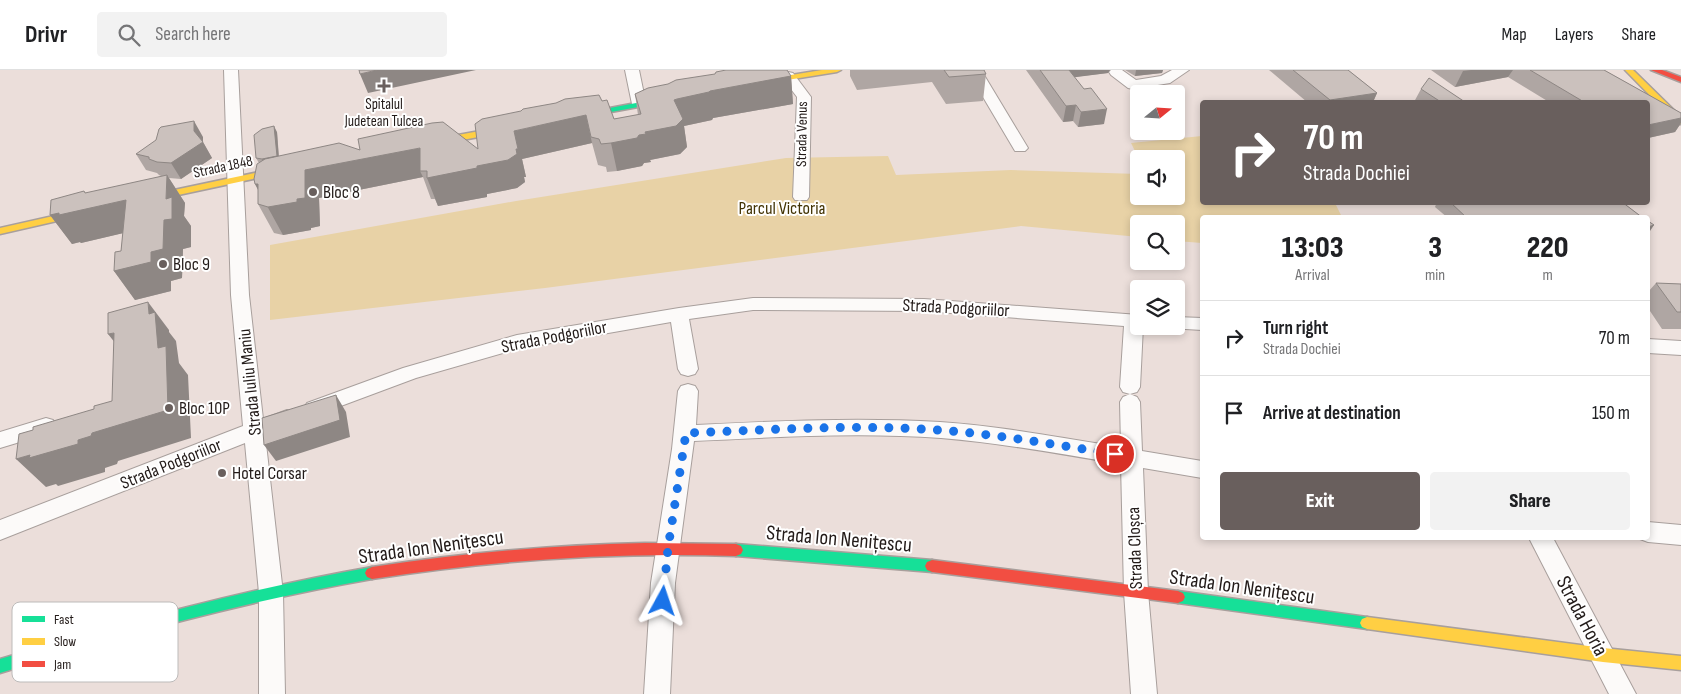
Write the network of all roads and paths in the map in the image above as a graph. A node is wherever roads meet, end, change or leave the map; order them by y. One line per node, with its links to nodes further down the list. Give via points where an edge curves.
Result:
1 (231, 70): 20 (street, Strada Iuliu Maniu)
2 (632, 70): 13 (street)
3 (837, 70): 9 (street)
4 (974, 70): 18 (street)
5 (1182, 70): 8 (street, via 1165,80 1133,85)
6 (1629, 70): 15 (street)
7 (1655, 70): 10 (street)
8 (1116, 72)
9 (788, 76): 11 (street); 21 (street, Strada Venus, via 804,97)
10 (1681, 80)
11 (741, 85)
12 (686, 96): 13 (street)
13 (639, 104): 14 (street)
14 (561, 119)
15 (1681, 122)
16 (523, 126): 17 (street)
17 (417, 146)
18 (1020, 148)
19 (300, 167): 20 (street, Strada 1848)
20 (234, 179): 22 (street, Strada 1848); 35 (street, Strada Iuliu Maniu, via 240,296)
21 (801, 197)
22 (128, 202)
23 (99, 209): 24 (street)
24 (0, 231)
25 (679, 314): 26 (street, Strada Podgoriilor, via 753,304 924,304); 32 (street); 35 (street, Strada Podgoriilor, via 517,342 410,373)
26 (1130, 321)
27 (1185, 323): 28 (street)
28 (1200, 324)
29 (1135, 335): 38 (street, Strada Cloșca, via 1130,394)
30 (1650, 346): 31 (street)
31 (1681, 348)
32 (688, 369)
33 (688, 391): 36 (street)
34 (64, 421): 37 (street)
35 (255, 430): 40 (street, Strada Podgoriilor); 46 (street, Strada Iuliu Maniu)
36 (686, 433): 38 (street, via 830,427 929,429 994,435); 44 (street)
37 (0, 440)
38 (1132, 456): 39 (street); 45 (street, Strada Cloșca)
39 (1200, 469)
40 (0, 530)
41 (1650, 532): 42 (street)
42 (1681, 535)
43 (1542, 540): 48 (street, Strada Horia)
44 (668, 548): 45 (street, Strada Ion Nenițescu, via 877,560); 46 (street, Strada Ion Nenițescu, via 476,558 377,572); 51 (street)
45 (1136, 592): 48 (street, Strada Ion Nenițescu); 52 (street, Strada Cloșca)
46 (271, 593): 47 (street, Strada Ion Nenițescu); 50 (street, Strada Iuliu Maniu)
47 (178, 616)
48 (1603, 655): 49 (street, Strada Ion Nenițescu); 53 (street, Strada Horia)
49 (1681, 663)
50 (272, 694)
51 (657, 694)
52 (1144, 694)
53 (1623, 694)

